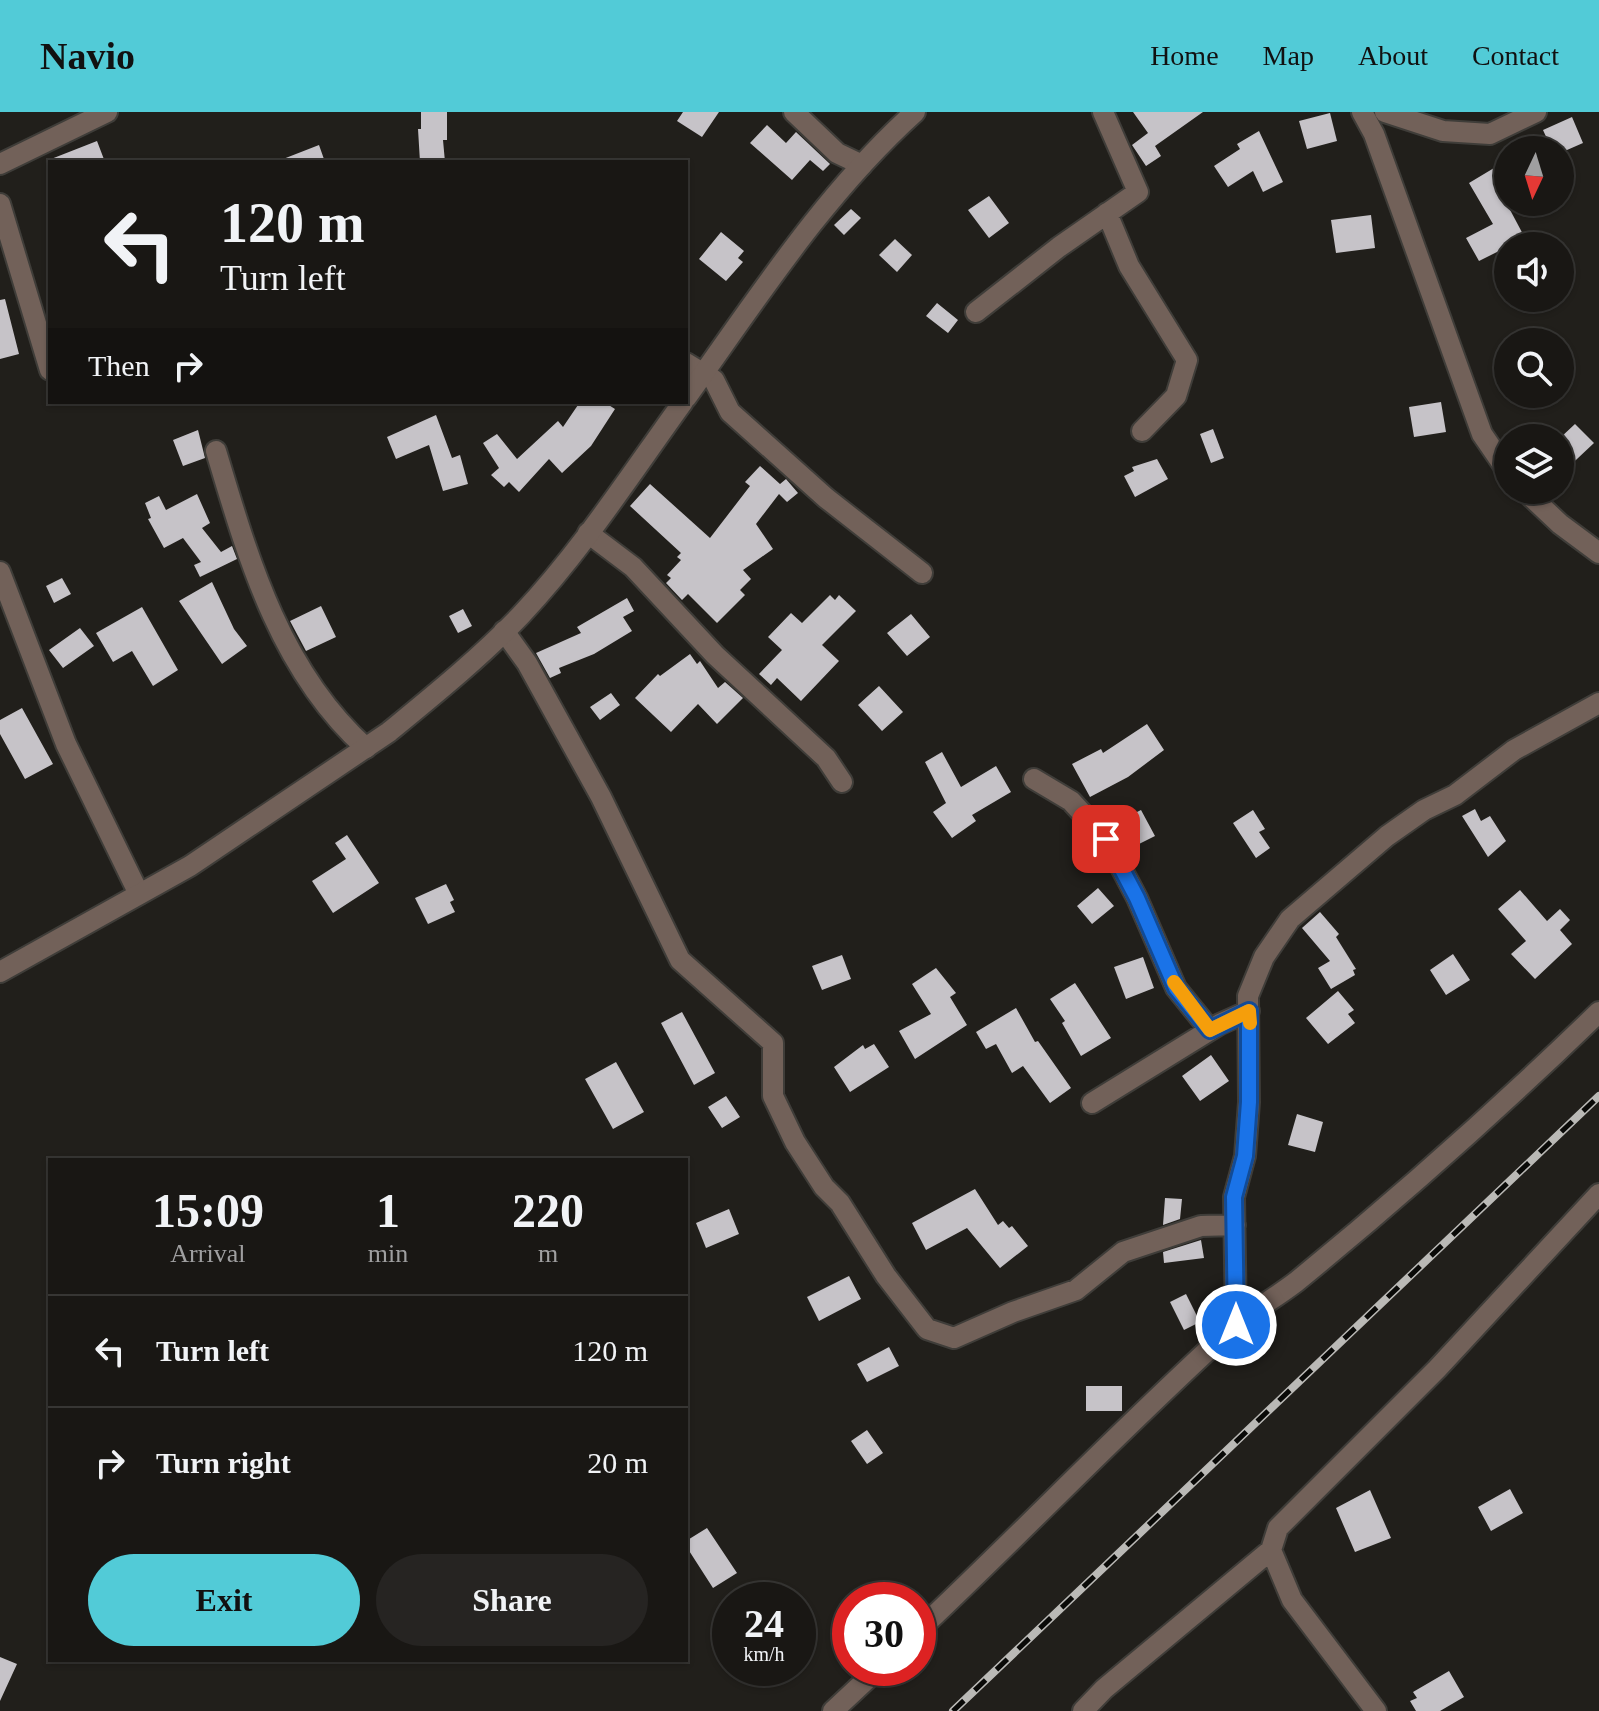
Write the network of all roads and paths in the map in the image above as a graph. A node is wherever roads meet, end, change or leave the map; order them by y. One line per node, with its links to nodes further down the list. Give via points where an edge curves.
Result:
1 (107, 112): 8 (street)
2 (794, 112): 9 (street, via 837,153)
3 (915, 112): 9 (street)
4 (1103, 112): 11 (street, via 1138,192)
5 (1362, 112): 19 (street, via 1482,434)
6 (1385, 112): 7 (street, via 1443,131 1490,134)
7 (1536, 112)
8 (0, 164)
9 (862, 165): 14 (street)
10 (0, 204): 13 (street)
11 (1107, 213): 12 (street); 17 (street, via 1129,266 1187,360 1176,396)
12 (976, 312)
13 (48, 363)
14 (695, 369): 15 (street); 24 (street, via 714,380 730,412 826,498)
15 (688, 391)
16 (682, 404): 21 (street)
17 (1142, 431)
18 (216, 451): 27 (street, via 264,601 308,682 341,726)
19 (1494, 452)
20 (1539, 504): 22 (street)
21 (588, 533): 25 (street); 29 (street, via 633,567 715,655 826,758)
22 (1599, 553)
23 (0, 572): 30 (street, via 66,744)
24 (922, 573)
25 (504, 631): 27 (street); 37 (street, via 601,797 680,960 773,1043 773,1096 795,1142 927,1329 954,1338 1076,1290 1123,1252 1201,1226)
26 (1599, 703): 32 (street, via 1514,750 1455,795 1424,810 1290,919 1264,957 1248,996)
27 (366, 748): 30 (street, via 190,866)
28 (1034, 779): 34 (street, via 1071,801 1106,839 1176,988)
29 (842, 782)
30 (139, 894): 31 (street)
31 (0, 972)
32 (1249, 1011): 34 (street); 37 (street, via 1249,1102 1245,1156 1234,1197)
33 (1599, 1012): 38 (street, via 1329,1253)
34 (1210, 1030): 35 (street)
35 (1092, 1103)
36 (1599, 1194): 39 (street, via 1437,1369 1278,1528)
37 (1235, 1225): 38 (street)
38 (1236, 1325): 40 (street)
39 (1271, 1550): 43 (street); 44 (street, via 1292,1600)
40 (936, 1614)
41 (860, 1686): 42 (street)
42 (833, 1711)
43 (1083, 1711)
44 (1376, 1711)

